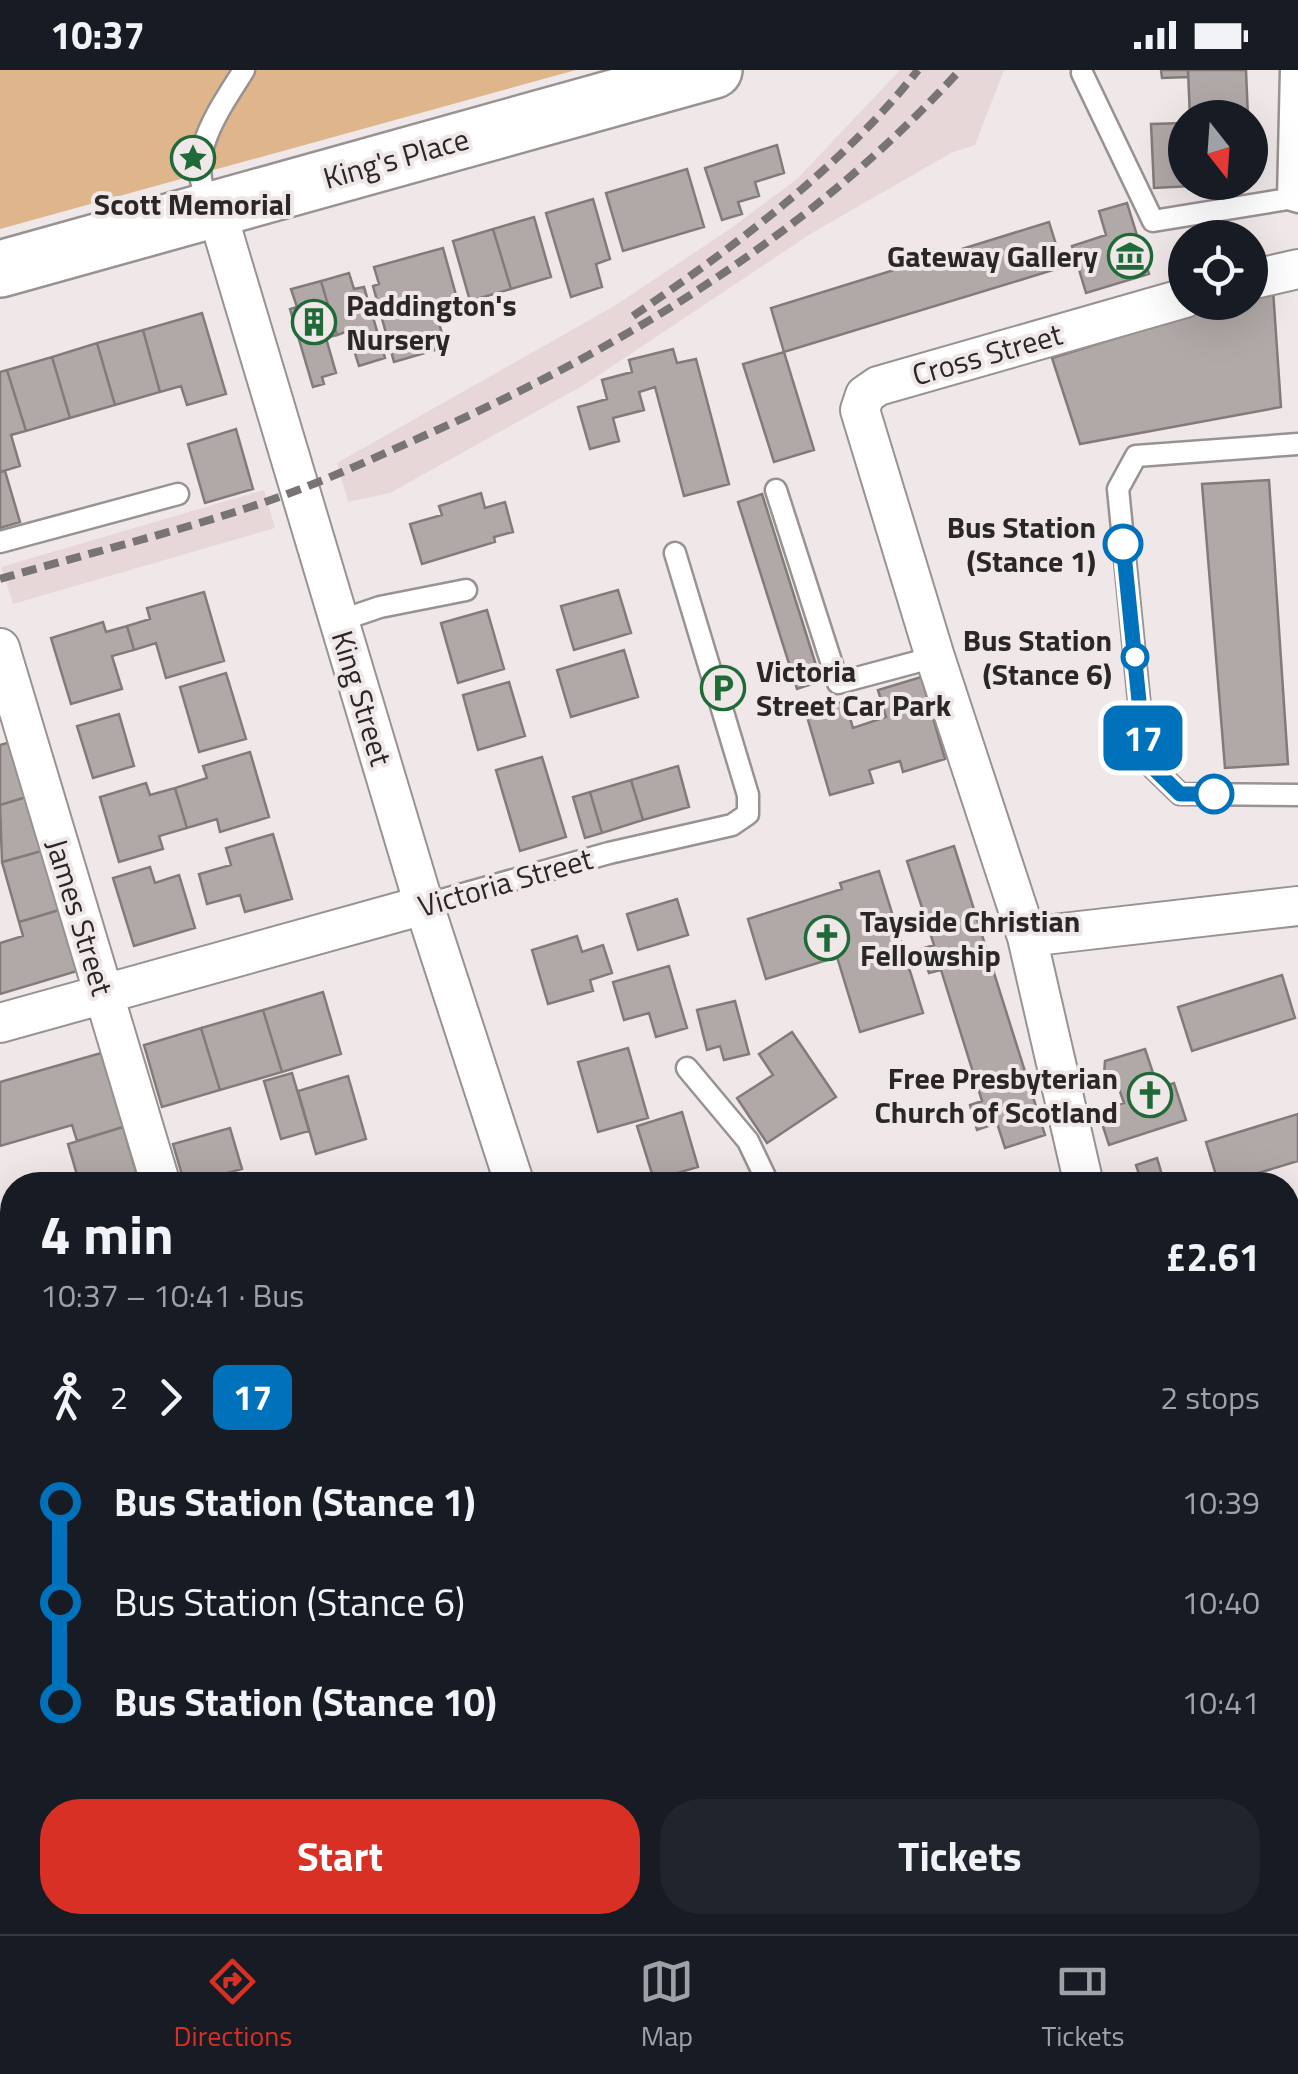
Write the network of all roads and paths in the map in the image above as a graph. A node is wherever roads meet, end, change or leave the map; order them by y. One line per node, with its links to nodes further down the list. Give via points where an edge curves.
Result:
1 (244, 70): 6 (lane, via 210,124 200,167)
2 (714, 70): 6 (main road, King's Place)
3 (1291, 70): 5 (lane)
4 (1082, 72): 5 (lane, via 1153,222)
5 (1293, 200)
6 (216, 210): 7 (main road, King's Place); 17 (street, King Street)
7 (0, 269)
8 (1298, 269): 9 (street)
9 (1268, 276)
10 (1168, 303): 19 (street, Cross Street, via 865,395 860,410)
11 (1298, 444): 20 (lane, via 1136,456 1118,489 1145,760 1180,794)
12 (776, 490): 19 (lane, via 838,682)
13 (178, 494): 14 (lane)
14 (0, 542)
15 (674, 553): 21 (lane, Victoria Street, via 748,814 732,825)
16 (466, 590): 17 (lane)
17 (339, 621): 21 (street, King Street)
18 (0, 648): 24 (street, James Street)
19 (934, 656): 23 (street)
20 (1298, 795)
21 (424, 905): 24 (street, Victoria Street); 28 (street, King Street)
22 (1298, 906): 23 (street)
23 (1027, 938): 30 (street)
24 (104, 994): 25 (street, Victoria Street); 27 (street, James Street)
25 (0, 1023)
26 (687, 1068): 29 (lane, via 748,1140)
27 (157, 1172)
28 (512, 1172)
29 (763, 1172)
30 (1081, 1172)

